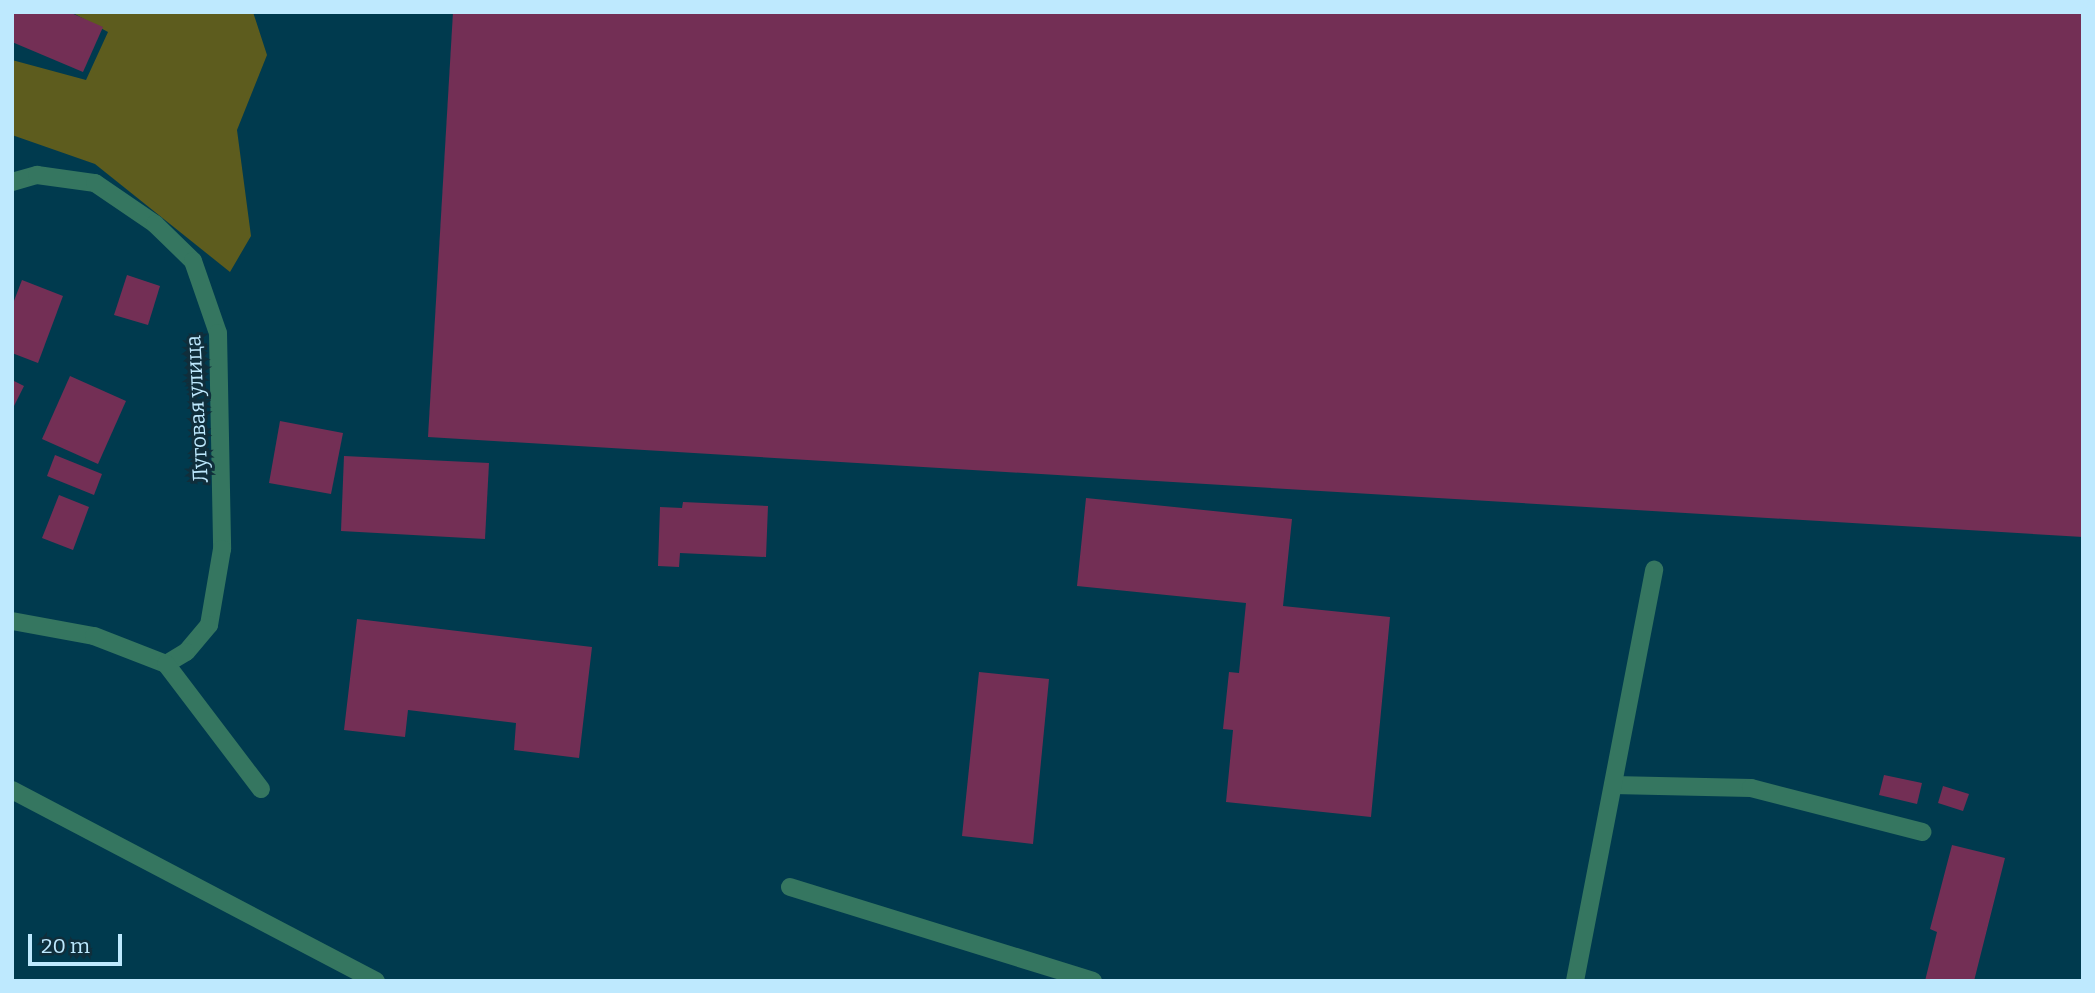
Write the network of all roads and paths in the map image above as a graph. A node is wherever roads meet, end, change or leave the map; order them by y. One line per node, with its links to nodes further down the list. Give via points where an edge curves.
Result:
1 (12, 182): 4 (street, Луговая улица, via 37,175 95,183 155,224 193,261 218,332 222,549 209,625 186,652)
2 (1654, 570): 5 (street)
3 (12, 621): 4 (street, via 94,636)
4 (166, 664): 6 (street)
5 (1612, 785): 8 (street, via 1751,788); 12 (street)
6 (261, 789)
7 (12, 790): 10 (street)
8 (1922, 832)
9 (790, 887): 11 (street)
10 (376, 981)
11 (1093, 981)
12 (1575, 981)

